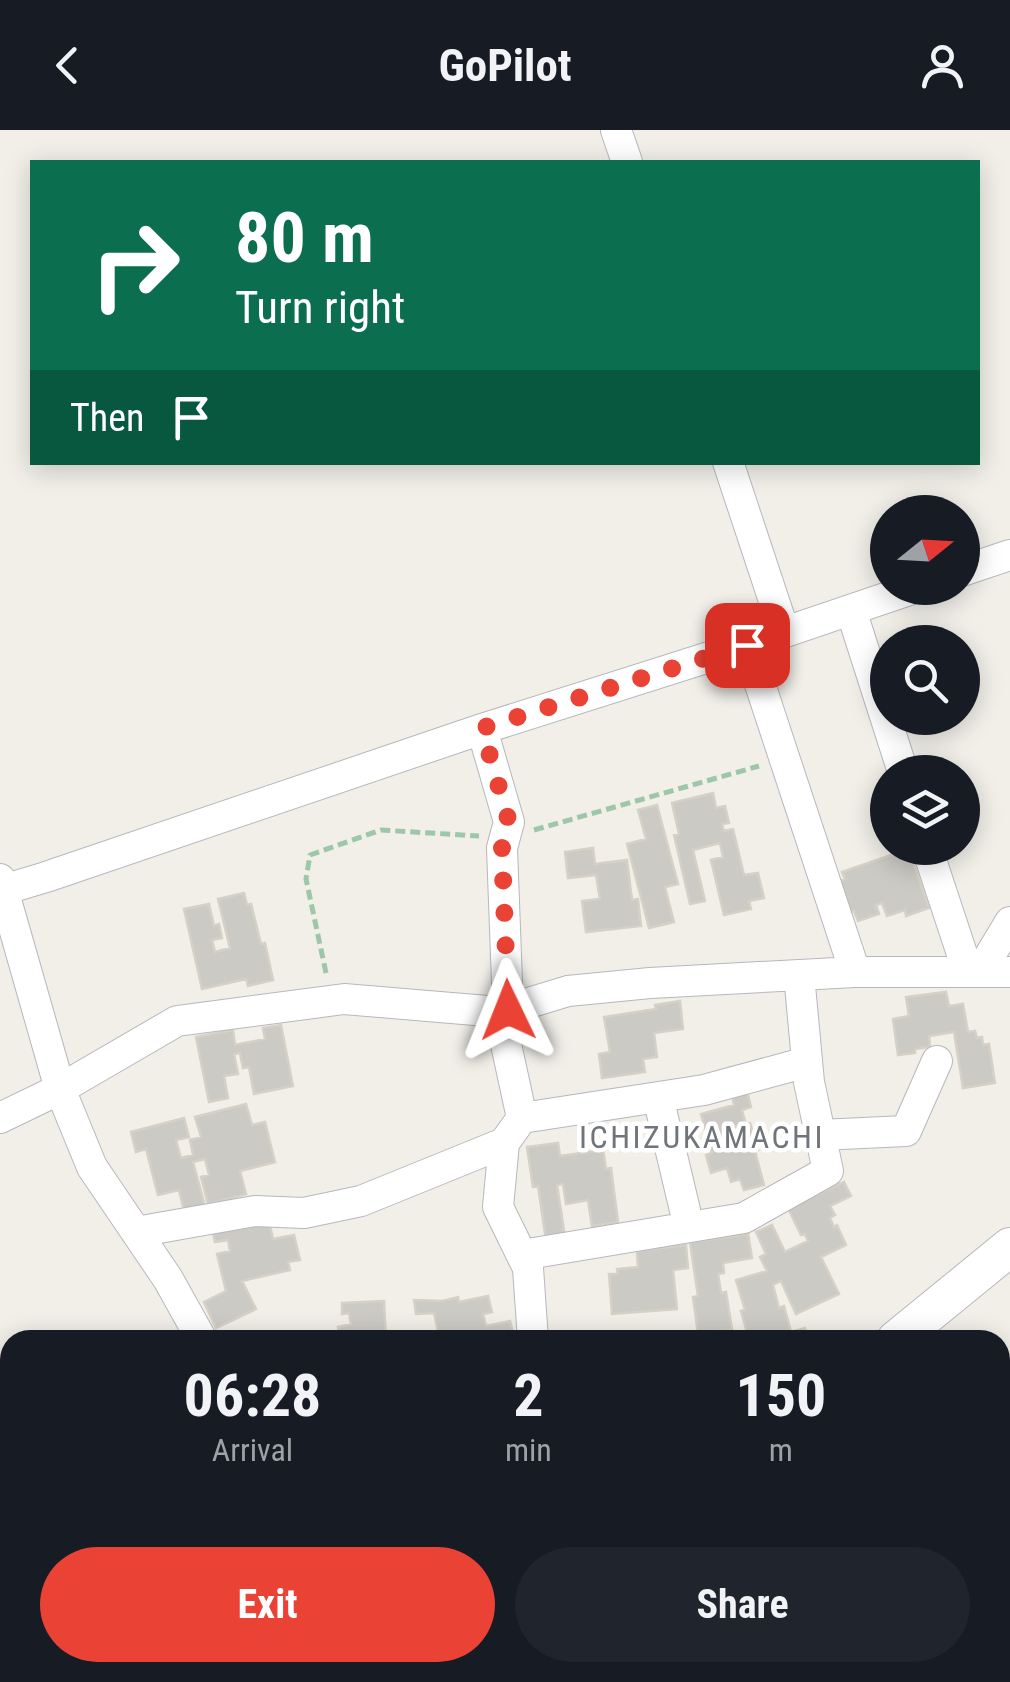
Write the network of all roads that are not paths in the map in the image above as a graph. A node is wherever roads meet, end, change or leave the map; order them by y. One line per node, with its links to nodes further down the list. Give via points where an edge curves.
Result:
1 (616, 130): 2 (street)
2 (626, 160)
3 (729, 465): 8 (street)
4 (1010, 555): 5 (street)
5 (980, 565)
6 (870, 603): 7 (street)
7 (851, 610): 8 (street); 11 (street)
8 (784, 631): 9 (street)
9 (747, 645): 10 (street); 15 (street)
10 (482, 728): 13 (street, via 46,878); 18 (street, via 509,822 502,848)
11 (898, 755)
12 (936, 865): 16 (street)
13 (2, 884): 21 (street)
14 (1010, 922): 16 (street)
15 (854, 972): 16 (street); 17 (street)
16 (986, 972)
17 (799, 975): 18 (street, via 568,991); 19 (street)
18 (503, 1011): 21 (street, via 344,999 177,1021); 24 (street)
19 (807, 1062): 22 (street); 25 (street)
20 (937, 1062): 25 (street, via 906,1131)
21 (60, 1089): 23 (street); 27 (street, via 92,1167)
22 (658, 1097): 24 (street); 26 (street)
23 (0, 1118)
24 (513, 1130): 27 (street, via 361,1200); 29 (street, via 498,1207)
25 (820, 1134): 26 (street, via 828,1171 744,1218)
26 (688, 1227): 29 (street)
27 (136, 1232): 30 (street)
28 (1010, 1247): 32 (street)
29 (522, 1255): 31 (street)
30 (197, 1330)
31 (532, 1330)
32 (908, 1330)

